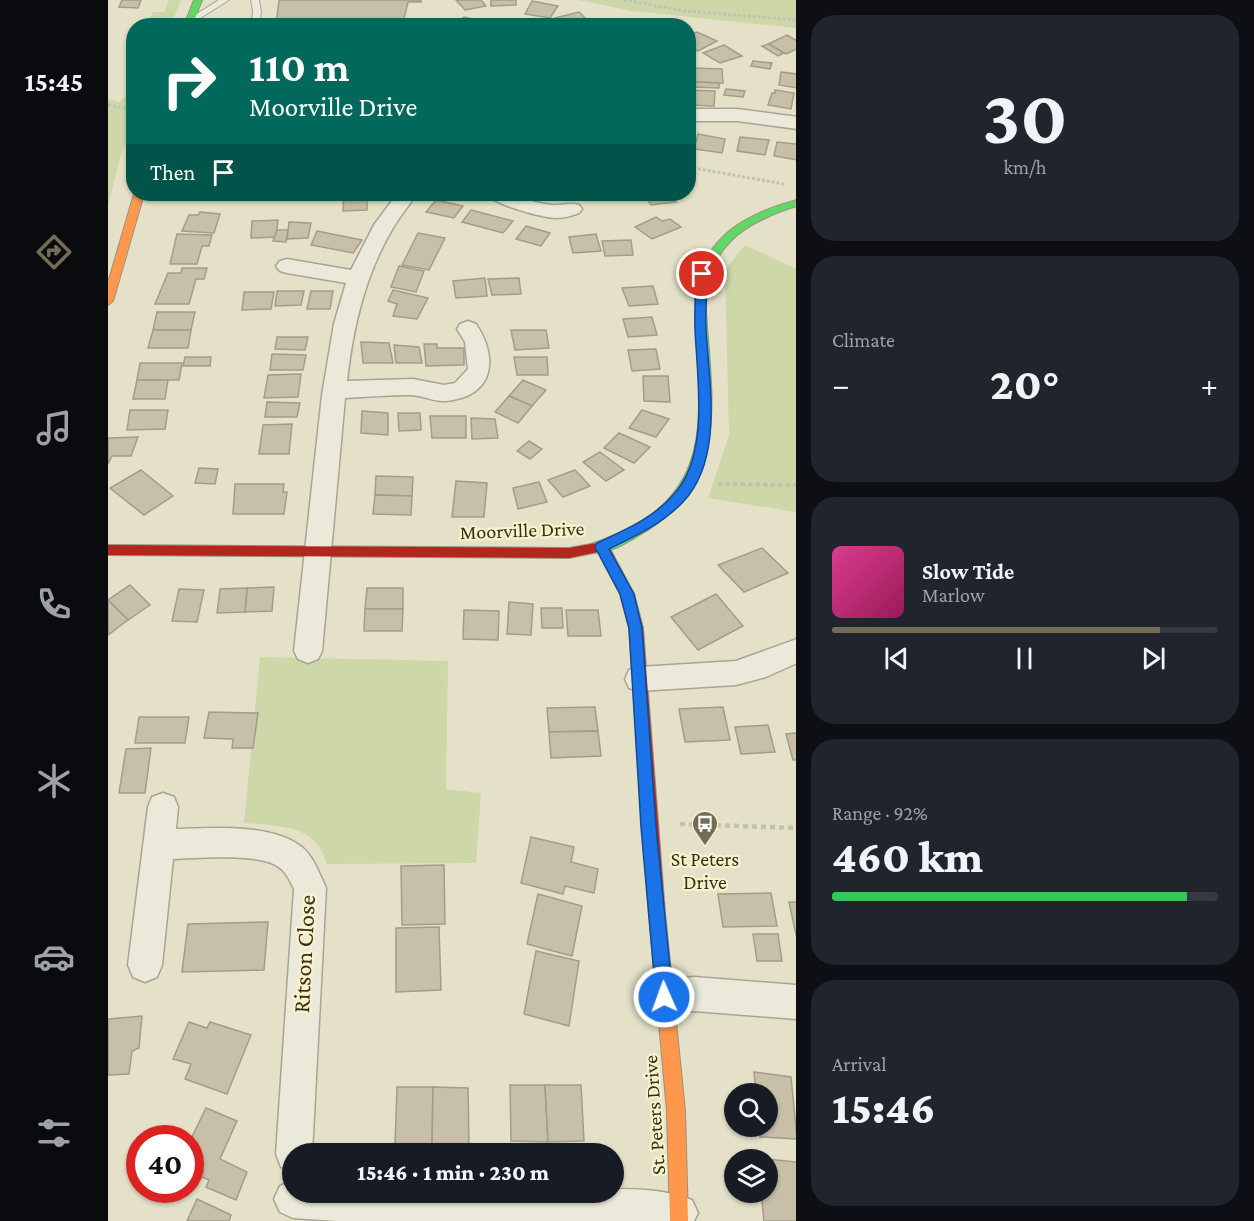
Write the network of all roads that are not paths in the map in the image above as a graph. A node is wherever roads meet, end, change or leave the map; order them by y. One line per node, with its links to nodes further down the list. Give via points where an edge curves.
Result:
1 (198, 0): 4 (street)
2 (225, 0): 5 (lane)
3 (253, 1): 6 (lane)
4 (191, 18)
5 (197, 18)
6 (254, 18)
7 (696, 115): 8 (street, via 745,115)
8 (796, 123)
9 (136, 201): 14 (street)
10 (402, 201): 16 (street, via 379,234)
11 (516, 201): 13 (street, via 564,213)
12 (796, 203): 20 (street, Moorville Drive, via 767,212 716,249 702,274 700,326 705,399 697,467 679,498 660,516)
13 (572, 209)
14 (113, 265): 17 (street)
15 (288, 266): 16 (street)
16 (357, 278): 19 (street, via 342,330)
17 (108, 301)
18 (468, 329): 19 (street, via 476,341 479,369 462,390)
19 (335, 390): 22 (street)
20 (602, 547): 22 (street, Moorville Drive, via 569,553); 25 (street, St. Peters Drive, via 627,594 636,628)
21 (108, 550): 22 (street, Moorville Drive)
22 (318, 551): 24 (street)
23 (795, 644): 25 (street, via 743,672)
24 (308, 651)
25 (639, 679): 29 (street, St. Peters Drive)
26 (164, 807): 27 (street)
27 (159, 844): 28 (street); 31 (street, Ritson Close, via 251,845 273,849 290,857 310,888)
28 (145, 965)
29 (664, 997): 30 (street, via 694,994); 33 (street, St. Peters Drive, via 676,1111)
30 (796, 1002)
31 (295, 1143)
32 (291, 1204): 33 (street, via 640,1208)
33 (679, 1217)

